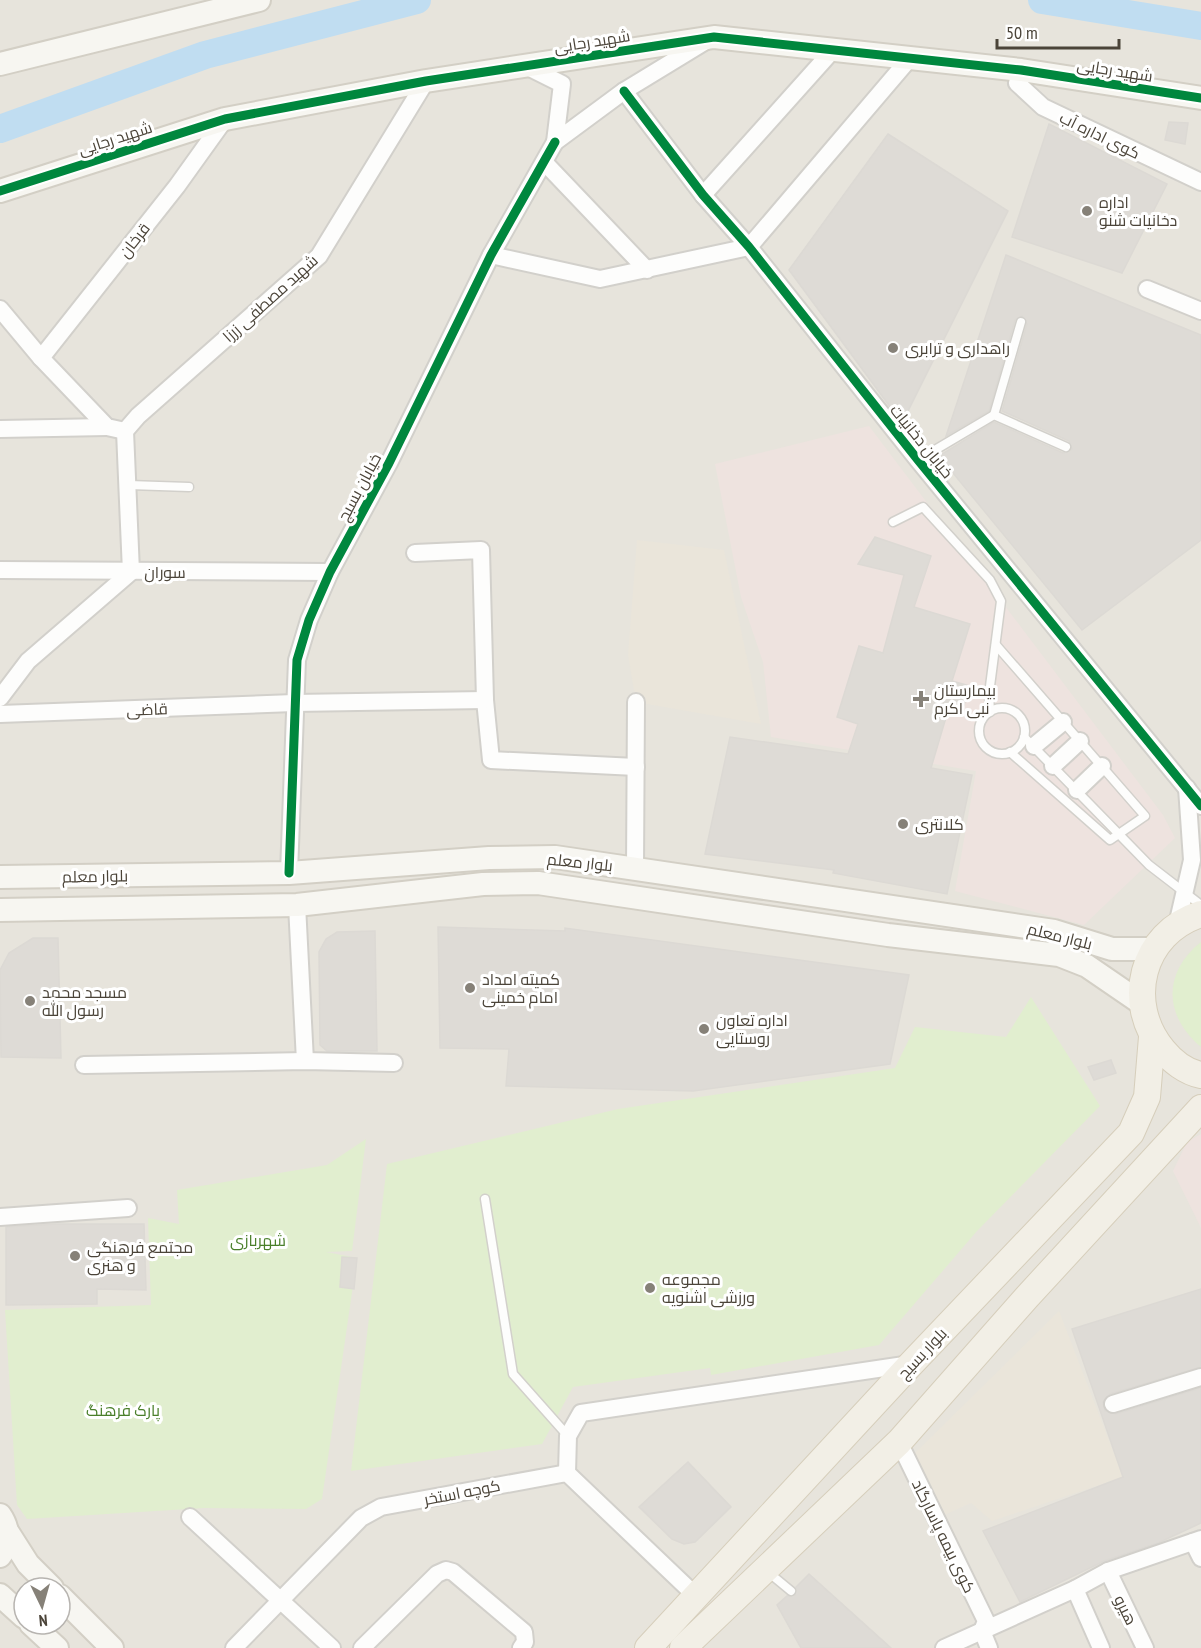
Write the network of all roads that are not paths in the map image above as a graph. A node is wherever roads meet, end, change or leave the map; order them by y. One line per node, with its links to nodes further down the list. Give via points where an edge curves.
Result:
1 (259, 0): 5 (main road)
2 (714, 36): 3 (main road, شهید رجایی); 6 (main road, شهید رجایی); 9 (street)
3 (833, 50): 4 (main road, شهید رجایی); 16 (street)
4 (910, 58): 7 (main road, شهید رجایی); 17 (street)
5 (0, 64)
6 (528, 67): 8 (main road, شهید رجایی); 12 (street, via 562,84)
7 (1021, 70): 10 (main road, شهید رجایی); 14 (street, کوی اداره آب, via 1017,83 1043,107)
8 (426, 81): 11 (main road, شهید رجایی); 28 (street, شهید مصطفی زرزا, via 318,256)
9 (624, 91): 12 (street); 16 (street, خیابان دخانیات)
10 (1201, 98)
11 (225, 119): 15 (main road, شهید رجایی); 24 (street, قرخان, via 177,186)
12 (555, 142): 13 (street, خیابان بسبچ)
13 (545, 163): 18 (street, خیابان بسبچ); 19 (street)
14 (1201, 182)
15 (0, 191)
16 (703, 195): 17 (street, خیابان دخانیات)
17 (749, 247): 19 (street); 30 (street, خیابان دخانیات)
18 (491, 255): 19 (street, via 600,279); 37 (street, خیابان بسبچ, via 389,464)
19 (647, 270)
20 (1147, 289): 22 (street)
21 (0, 309): 24 (street)
22 (1201, 311)
23 (1021, 322): 25 (lane)
24 (40, 358): 26 (street)
25 (994, 415): 29 (lane); 30 (lane)
26 (107, 427): 27 (street); 28 (street)
27 (0, 429)
28 (125, 430): 31 (street)
29 (1066, 447)
30 (918, 460): 52 (street, خیابان دخانیات)
31 (129, 485): 32 (lane); 36 (street)
32 (189, 487)
33 (893, 522): 38 (lane, via 923,507 990,580 1001,602)
34 (415, 554): 40 (street, via 482,550)
35 (0, 570): 36 (street, سوران)
36 (131, 572): 37 (street, سوران); 39 (street, via 28,661)
37 (330, 572): 42 (street, خیابان بسبچ, via 297,660)
38 (996, 645): 43 (lane); 45 (lane)
39 (0, 698)
40 (485, 700): 42 (street, قاضی); 51 (street, via 491,760)
41 (636, 702): 51 (street)
42 (294, 703): 44 (street, قاضی); 57 (street, خیابان بسبچ)
43 (990, 712): 47 (lane, via 1012,710 1023,722); 48 (lane, via 980,724 980,738 989,750)
44 (0, 714)
45 (1063, 722): 46 (lane); 47 (street)
46 (1080, 741): 49 (street); 50 (lane)
47 (1029, 742): 48 (lane); 49 (lane)
48 (1010, 752): 55 (lane, via 1110,840)
49 (1053, 766): 53 (lane)
50 (1102, 766): 53 (street); 55 (lane, via 1145,816)
51 (636, 767): 56 (street)
52 (1187, 788): 54 (street, خیابان دخانیات); 63 (street, via 1192,860)
53 (1077, 790): 55 (lane)
54 (1201, 806)
55 (1120, 833): 60 (lane, via 1149,865)
56 (634, 868): 57 (main road, بلوار معلم, via 555,857); 64 (main road, بلوار معلم, via 1054,931 1112,949)
57 (289, 873): 58 (main road, بلوار معلم)
58 (2, 877): 61 (main road)
59 (297, 905): 61 (main road, بلوار معلم); 65 (main road, بلوار معلم, via 483,884 538,883 1059,955 1087,966); 67 (street)
60 (1201, 905)
61 (0, 910)
62 (1201, 914): 63 (main road)
63 (1178, 925): 64 (main road)
64 (1154, 949): 65 (main road, via 1143,974)
65 (1141, 1003): 66 (main road)
66 (1152, 1037): 70 (main road, via 1170,1059); 75 (main road, بلوار بسیج, via 1147,1097 1131,1133)
67 (305, 1061): 68 (street); 69 (street)
68 (394, 1063)
69 (84, 1065)
70 (1201, 1075)
71 (1201, 1108): 79 (main road)
72 (485, 1199): 78 (lane, via 513,1374)
73 (128, 1208): 74 (street)
74 (0, 1216)
75 (911, 1364): 78 (street, via 581,1413); 92 (main road, بلوار بسیج)
76 (1201, 1377): 77 (street)
77 (1113, 1404)
78 (568, 1436): 80 (street)
79 (899, 1442): 86 (main road); 96 (street, کوی بیمه پاسارگاد, via 986,1621)
80 (567, 1473): 92 (street); 93 (street, کوچه استخر, via 381,1507 361,1518)
81 (190, 1517): 93 (street)
82 (2, 1518): 84 (main road, via 7,1542); 88 (main road, via 28,1564)
83 (1197, 1540): 85 (street); 87 (street)
84 (0, 1557)
85 (1201, 1558)
86 (763, 1568): 90 (lane); 105 (main road)
87 (1108, 1571): 89 (street); 109 (street, هیرو)
88 (40, 1576)
89 (1075, 1589): 96 (street); 108 (street)
90 (791, 1591)
91 (0, 1595): 94 (main road)
92 (697, 1596): 104 (main road, بلوار بسیج)
93 (282, 1600): 100 (street, کوچه استخر); 101 (street)
94 (12, 1606)
95 (72, 1608): 99 (main road)
96 (982, 1631): 106 (street); 107 (street, کوی بیمه پاسارگاد)
97 (44, 1636): 98 (main road)
98 (57, 1648)
99 (112, 1648)
100 (234, 1648)
101 (332, 1648)
102 (362, 1648): 103 (street, via 437,1574 446,1570 524,1632)
103 (521, 1648)
104 (648, 1648)
105 (683, 1648)
106 (944, 1648)
107 (989, 1648)
108 (1101, 1648)
109 (1145, 1648)

